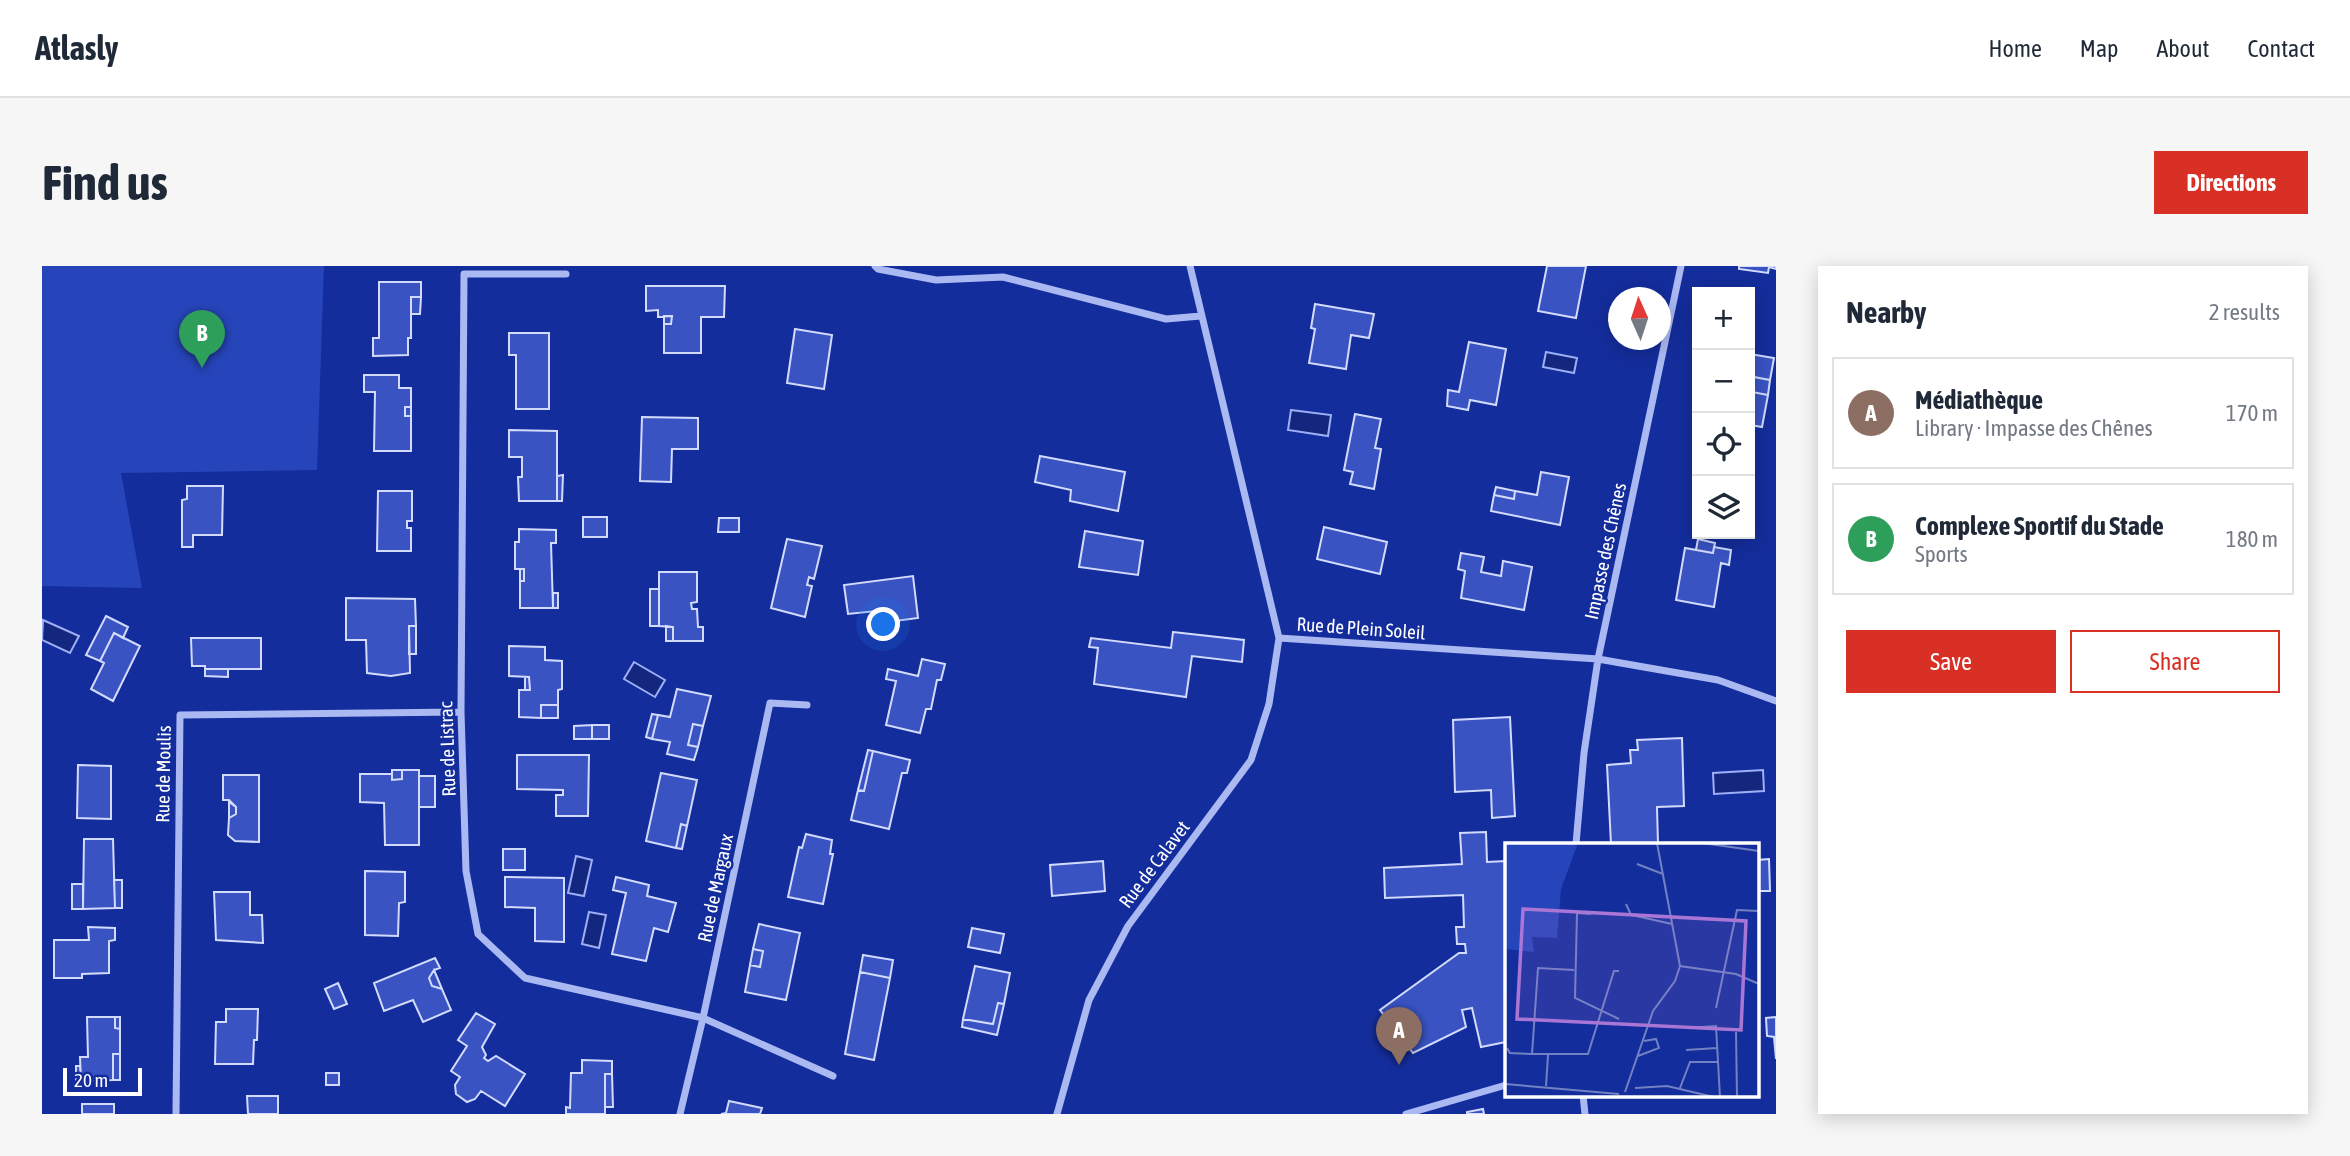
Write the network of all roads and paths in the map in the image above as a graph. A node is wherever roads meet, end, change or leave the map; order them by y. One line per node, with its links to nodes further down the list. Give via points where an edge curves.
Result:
1 (876, 266): 5 (street, via 936,281 1003,277 1166,319)
2 (1190, 266): 5 (street, Rue de Plein Soleil)
3 (1681, 266): 7 (street, Impasse des Chênes)
4 (566, 274): 10 (street, Rue de Listrac, via 464,274)
5 (1202, 316): 6 (street, Rue de Plein Soleil)
6 (1279, 638): 7 (street, Rue de Plein Soleil); 18 (street, Rue de Calavet, via 1269,704 1251,760 1128,926 1089,1000)
7 (1598, 659): 8 (street, Rue de Plein Soleil, via 1718,680); 11 (street, Impasse des Chênes)
8 (1776, 701)
9 (807, 705): 12 (street, Rue de Margaux, via 770,703)
10 (461, 712): 12 (street, Rue de Listrac, via 466,871 478,934 525,978); 16 (street, Rue de Moulis, via 180,715)
11 (1576, 843)
12 (704, 1018): 13 (street, Rue de Listrac); 17 (street, Rue de Margaux)
13 (833, 1076)
14 (1505, 1086): 19 (street)
15 (1583, 1096): 20 (street)
16 (176, 1114)
17 (680, 1114)
18 (1058, 1114)
19 (1405, 1114)
20 (1585, 1114)

